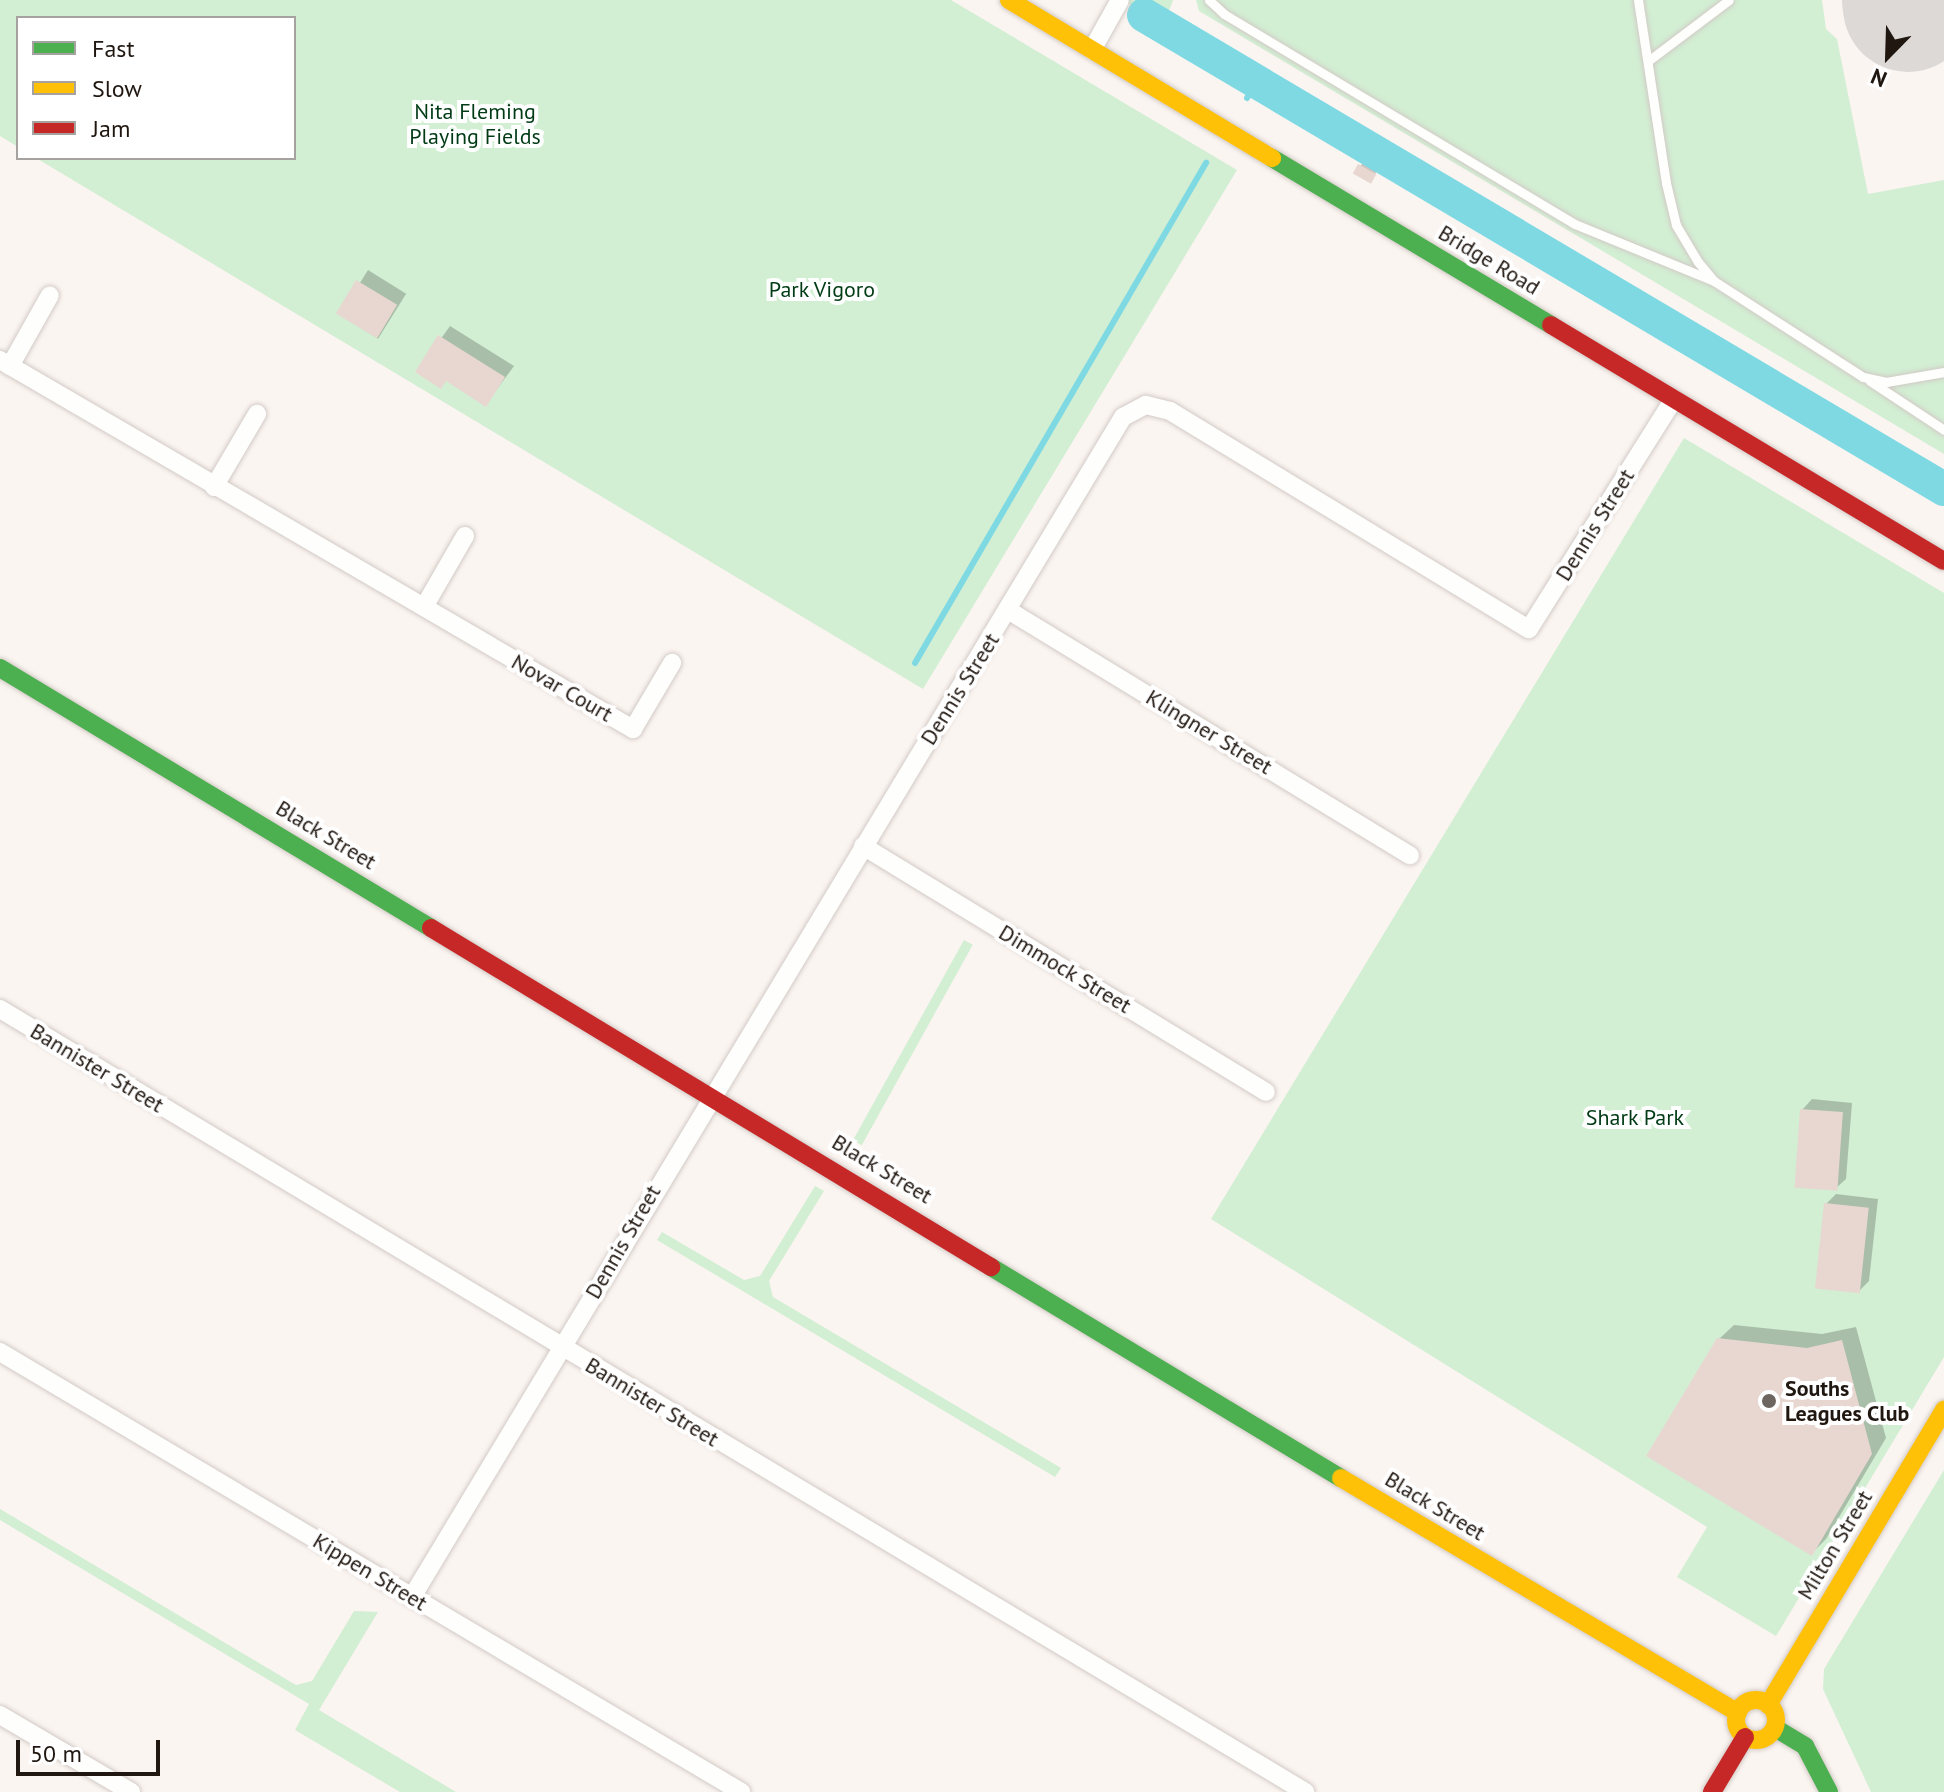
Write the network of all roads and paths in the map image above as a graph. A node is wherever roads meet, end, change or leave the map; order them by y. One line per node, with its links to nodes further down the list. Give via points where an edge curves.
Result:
1 (1009, 0): 6 (street, Bridge Road)
2 (1120, 0): 6 (street)
3 (1209, 0): 8 (lane, via 1224,14 1575,224)
4 (1638, 0): 7 (lane)
5 (1729, 0): 7 (lane)
6 (1092, 50): 13 (street, Bridge Road)
7 (1648, 61): 8 (lane, via 1676,225)
8 (1714, 281): 12 (lane)
9 (50, 295): 10 (street, Novar Court)
10 (5, 363): 16 (street, Novar Court)
11 (1944, 372): 12 (lane, via 1886,382)
12 (1863, 377): 15 (lane)
13 (1674, 399): 18 (street, Bridge Road); 20 (street, Dennis Street, via 1529,629 1170,411 1146,405 1123,417)
14 (257, 414): 16 (street)
15 (1944, 430)
16 (214, 487): 19 (street, Novar Court)
17 (465, 536): 19 (street)
18 (1944, 561)
19 (424, 607): 21 (street, Novar Court, via 633,729)
20 (1008, 610): 23 (street, Dennis Street); 24 (street, Klingner Street)
21 (672, 663)
22 (0, 668): 27 (street, Black Street)
23 (863, 846): 26 (street, Dimmock Street); 27 (street, Dennis Street)
24 (1410, 855)
25 (0, 1009): 28 (street, Bannister Street)
26 (1266, 1092)
27 (711, 1093): 28 (street, Dennis Street); 33 (street, Black Street, via 1673,1679)
28 (561, 1348): 31 (street, Dennis Street); 39 (street, Bannister Street)
29 (0, 1352): 31 (street, Kippen Street)
30 (1944, 1410): 32 (street, Milton Street)
31 (412, 1597): 38 (street, Kippen Street)
32 (1768, 1705): 33 (street, via 1751,1701); 35 (street, via 1776,1716)
33 (1738, 1713): 36 (street, via 1737,1726)
34 (0, 1715): 37 (street)
35 (1775, 1728): 36 (street, via 1762,1740); 41 (street, via 1805,1746)
36 (1745, 1737): 40 (street)
37 (131, 1792)
38 (741, 1792)
39 (1305, 1792)
40 (1712, 1792)
41 (1829, 1792)

